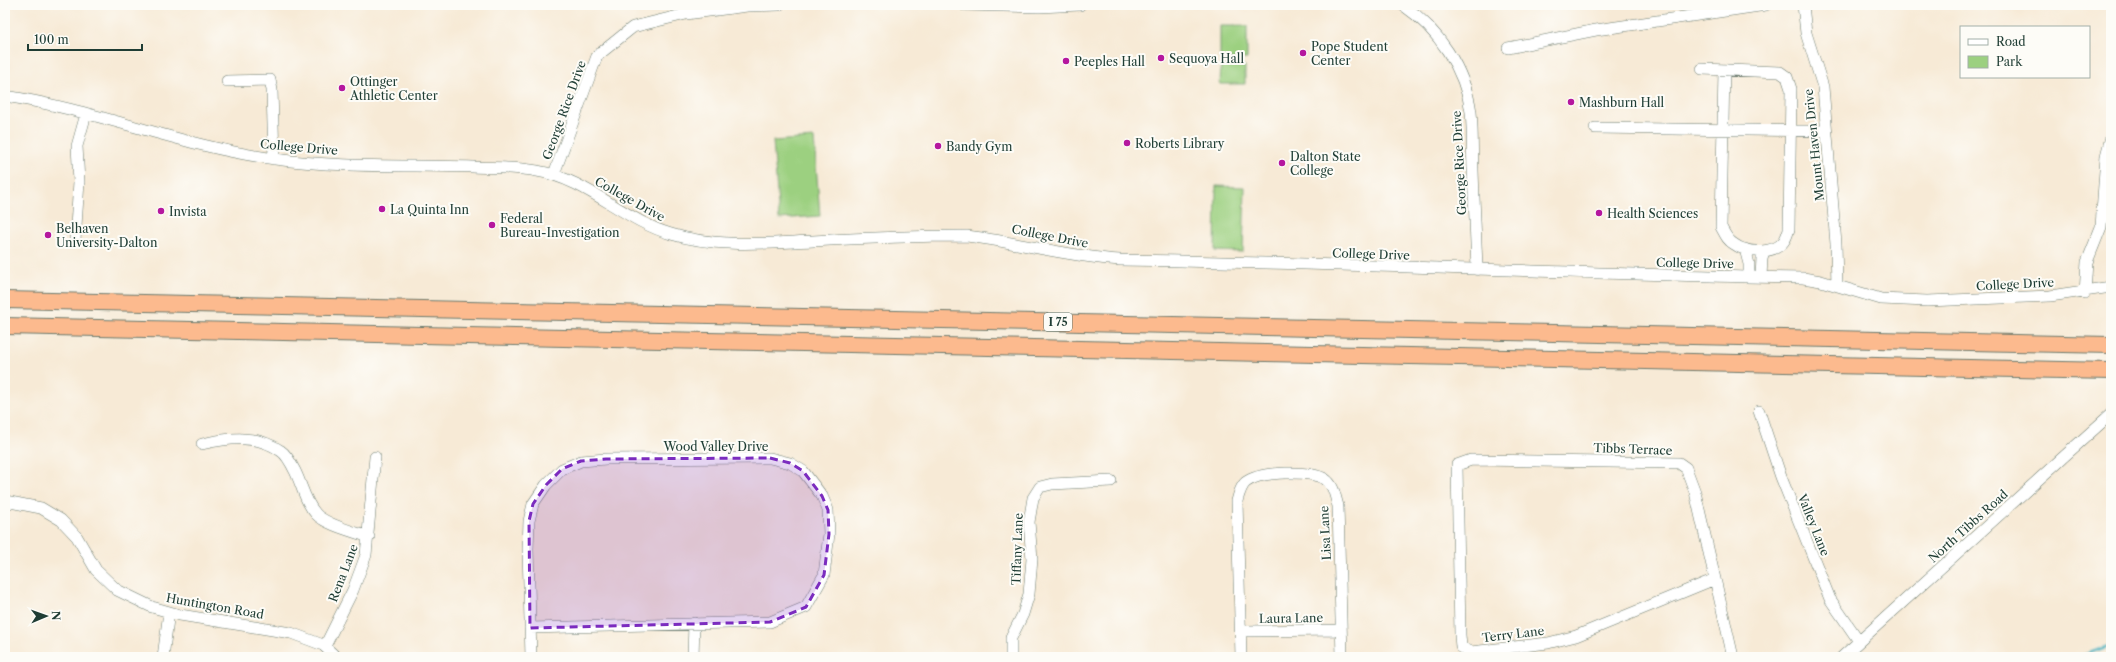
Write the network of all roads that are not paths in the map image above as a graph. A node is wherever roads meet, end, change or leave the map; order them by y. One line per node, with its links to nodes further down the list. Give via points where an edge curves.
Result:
1 (779, 5): 19 (street, George Rice Drive, via 747,6 686,14 633,28 597,56)
2 (964, 5): 3 (street)
3 (1080, 5)
4 (1402, 5): 23 (street, George Rice Drive, via 1426,23 1445,47 1456,65 1468,97 1472,128)
5 (1766, 5): 7 (street, via 1603,29)
6 (1803, 5): 16 (street, Mount Haven Drive, via 1806,33 1822,87)
7 (1508, 48)
8 (1702, 69): 9 (street)
9 (1724, 70): 14 (street); 15 (street, via 1780,72 1787,77 1791,89)
10 (227, 81): 18 (street, via 270,80)
11 (5, 96): 12 (street, College Drive)
12 (86, 114): 18 (street, College Drive, via 217,150); 20 (street, via 77,146 79,182)
13 (1595, 128): 14 (street)
14 (1722, 130): 15 (street); 21 (street, via 1722,227 1726,237 1735,246)
15 (1791, 130): 16 (street); 22 (street, via 1789,229 1784,240 1776,248)
16 (1826, 131): 26 (street, Mount Haven Drive)
17 (2111, 137): 28 (street, via 2106,156 2101,227 2087,262)
18 (274, 159): 19 (street, College Drive, via 313,163 498,168)
19 (554, 174): 23 (street, College Drive, via 593,193 649,226 668,234 708,242 757,243 967,236 1096,259)
20 (75, 240)
21 (1745, 249): 22 (street); 24 (street)
22 (1764, 251): 25 (street)
23 (1477, 270): 24 (street, College Drive)
24 (1749, 277): 25 (street, College Drive)
25 (1760, 277): 26 (street, College Drive, via 1803,278)
26 (1837, 286): 28 (street, College Drive, via 1881,299 1927,301 2050,296)
27 (2111, 287): 28 (street, College Drive)
28 (2085, 292)
29 (5, 300): 31 (highway, I 75)
30 (5, 326): 32 (highway, I 75)
31 (2111, 345)
32 (2111, 371)
33 (1759, 412): 47 (street, Valley Lane, via 1781,477 1830,599)
34 (2111, 414): 47 (street, North Tibbs Road)
35 (202, 444): 40 (street, via 226,438 249,439 282,451 316,515 334,525)
36 (375, 457): 40 (street, Rena Lane)
37 (1457, 465): 41 (street, Tibbs Terrace, via 1471,460 1679,463 1686,468 1691,477); 41 (street, Terry Lane, via 1460,641 1461,647 1471,652 1548,643 1576,636)
38 (1111, 481): 53 (street, Tiffany Lane, via 1052,484 1040,487 1033,498 1029,522 1032,559 1028,594 1023,614 1011,638)
39 (5, 502): 42 (street, Huntington Road, via 41,508 61,520 77,537 96,570 117,590 152,607)
40 (369, 536): 48 (street, Rena Lane, via 366,554 353,590)
41 (1715, 579): 56 (street, Tibbs Terrace)
42 (169, 612): 48 (street, Huntington Road, via 291,633); 49 (street)
43 (694, 623): 44 (street, Wood Valley Drive); 44 (street, Wood Valley Drive, via 770,622 806,607 824,575 829,534 828,510 822,496 803,470 790,463 770,458 728,457 606,459 581,461 562,469 546,485 533,504 528,521); 52 (street)
44 (530, 628): 51 (street, Wood Valley Drive)
45 (1341, 630): 46 (street, Laura Lane); 46 (street, Lisa Lane, via 1338,506 1333,489 1326,480 1314,474 1273,474 1257,476 1246,482 1237,501); 55 (street, Lisa Lane)
46 (1241, 631): 54 (street, Lisa Lane)
47 (1859, 641): 57 (street, North Tibbs Road)
48 (324, 646): 50 (street, Huntington Road)
49 (163, 657)
50 (336, 657)
51 (531, 657)
52 (694, 657)
53 (1012, 657)
54 (1241, 657)
55 (1342, 657)
56 (1733, 657)
57 (1842, 657)

